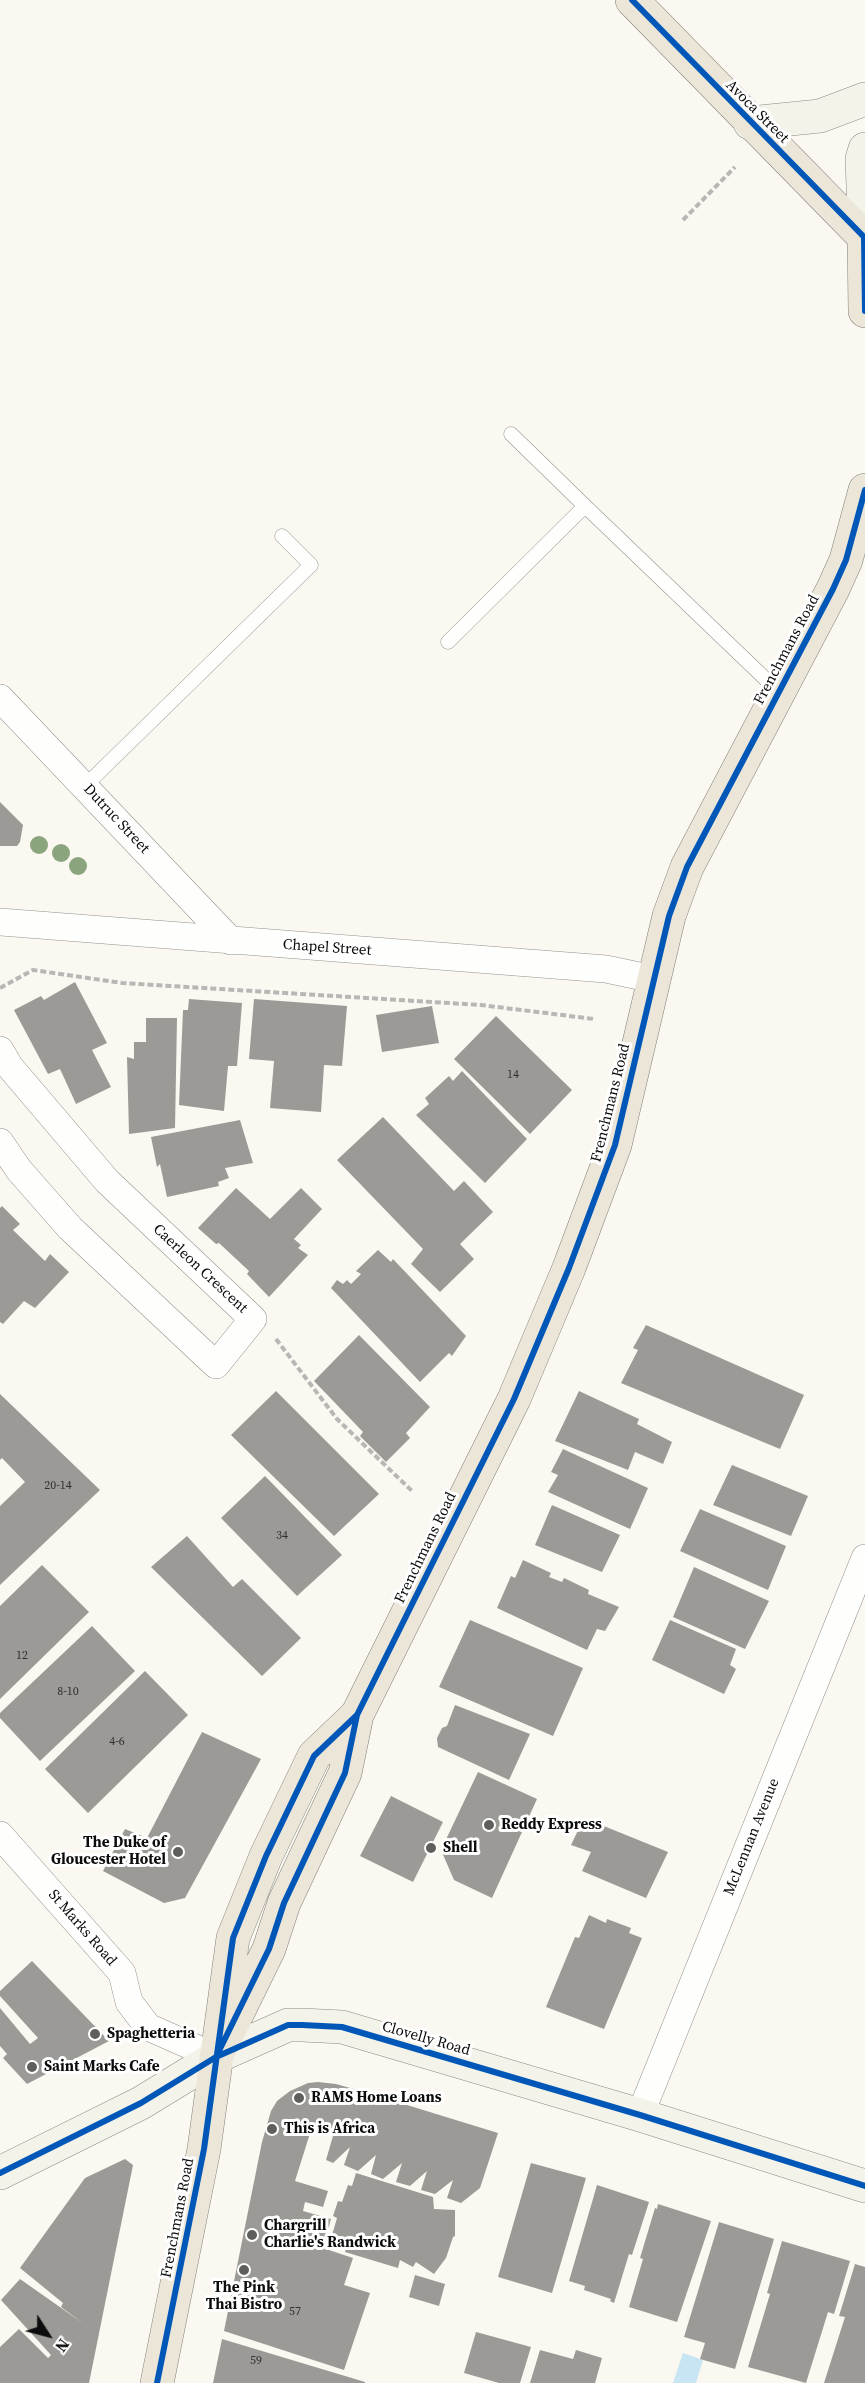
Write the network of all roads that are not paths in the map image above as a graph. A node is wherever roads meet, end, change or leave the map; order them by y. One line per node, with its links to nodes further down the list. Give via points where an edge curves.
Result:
1 (632, 0): 3 (main road, Avoca Street)
2 (865, 99): 3 (street, via 820,116)
3 (750, 123): 5 (main road, Avoca Street)
4 (865, 149): 5 (street)
5 (864, 238): 6 (main road)
6 (865, 310)
7 (511, 434): 9 (lane)
8 (865, 490): 12 (main road, Frenchmans Road, via 846,560)
9 (585, 506): 13 (lane); 14 (lane)
10 (282, 536): 16 (lane, via 311,565)
11 (865, 551): 12 (street)
12 (817, 620): 14 (main road, Frenchmans Road)
13 (448, 642)
14 (778, 692): 19 (main road, Frenchmans Road, via 687,867)
15 (0, 698): 16 (street, Dutruc Street)
16 (85, 786): 18 (street, Dutruc Street)
17 (0, 922): 18 (street, Chapel Street)
18 (231, 941): 19 (street, Chapel Street, via 606,969)
19 (653, 979): 24 (main road, Frenchmans Road, via 615,1144 569,1268 514,1399 357,1715 345,1773 284,1903 269,1949)
20 (0, 1050): 21 (street, Caerleon Crescent, via 10,1067 107,1181 253,1319 216,1365 70,1228)
21 (0, 1142)
22 (865, 1558): 25 (street, McLennan Avenue)
23 (0, 1835): 24 (street, St Marks Road, via 122,1973 129,2002 148,2027)
24 (216, 2057): 25 (street, Clovelly Road, via 288,2025 342,2027); 26 (street, Clovelly Road, via 141,2103); 28 (main road, Frenchmans Road, via 204,2149)
25 (640, 2115): 27 (street, Clovelly Road)
26 (0, 2173)
27 (865, 2186)
28 (157, 2383)

